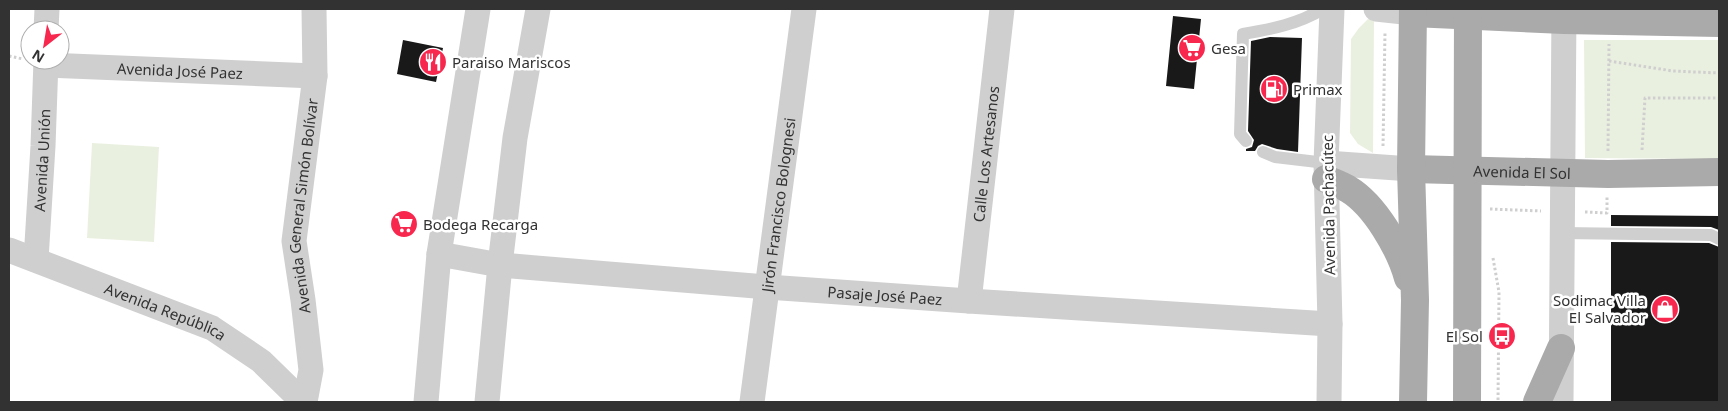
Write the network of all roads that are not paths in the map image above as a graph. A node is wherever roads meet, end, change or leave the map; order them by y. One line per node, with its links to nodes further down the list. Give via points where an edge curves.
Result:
1 (314, 9): 16 (street, Avenida General Simón Bolívar)
2 (478, 9): 27 (street)
3 (538, 9): 29 (street, via 516,138)
4 (804, 9): 30 (street, Jirón Francisco Bolognesi)
5 (1002, 9): 32 (street, Calle Los Artesanos)
6 (1323, 9): 17 (lane, via 1277,33 1243,34 1240,134)
7 (1332, 9): 20 (street, Avenida Pachacútec)
8 (1380, 9): 9 (street)
9 (1413, 11): 10 (main road); 19 (main road)
10 (1468, 12): 11 (main road); 21 (main road)
11 (1564, 14): 12 (main road, via 1610,22); 23 (street)
12 (1672, 16): 13 (main road)
13 (1719, 23)
14 (70, 63): 16 (street, Avenida José Paez)
15 (46, 70): 28 (street, Avenida Unión)
16 (314, 76): 35 (street, Avenida General Simón Bolívar, via 294,241 311,370)
17 (1246, 141)
18 (1271, 153): 20 (lane)
19 (1411, 169): 20 (street, Avenida El Sol); 21 (main road, Avenida El Sol); 31 (main road)
20 (1326, 171): 31 (main road, via 1373,211 1388,232 1407,274); 33 (street, Avenida Pachacútec)
21 (1467, 171): 23 (main road, Avenida El Sol); 41 (main road)
22 (1719, 172): 23 (main road, Avenida El Sol)
23 (1563, 174): 24 (street)
24 (1562, 233): 25 (lane, via 1711,235); 34 (street)
25 (1719, 239)
26 (9, 250): 28 (street, Avenida República)
27 (439, 254): 29 (street, Pasaje José Paez); 36 (street)
28 (36, 260): 35 (street, Avenida República, via 212,328 261,361)
29 (500, 265): 30 (street, Pasaje José Paez); 37 (street)
30 (767, 286): 32 (street, Pasaje José Paez); 38 (street, Jirón Francisco Bolognesi)
31 (1414, 300): 40 (main road)
32 (969, 301): 33 (street, Pasaje José Paez)
33 (1330, 324): 39 (street, Avenida Pachacútec)
34 (1561, 348): 42 (main road); 43 (street)
35 (304, 402)
36 (426, 402)
37 (487, 402)
38 (752, 402)
39 (1329, 402)
40 (1413, 402)
41 (1467, 402)
42 (1537, 402)
43 (1562, 402)

